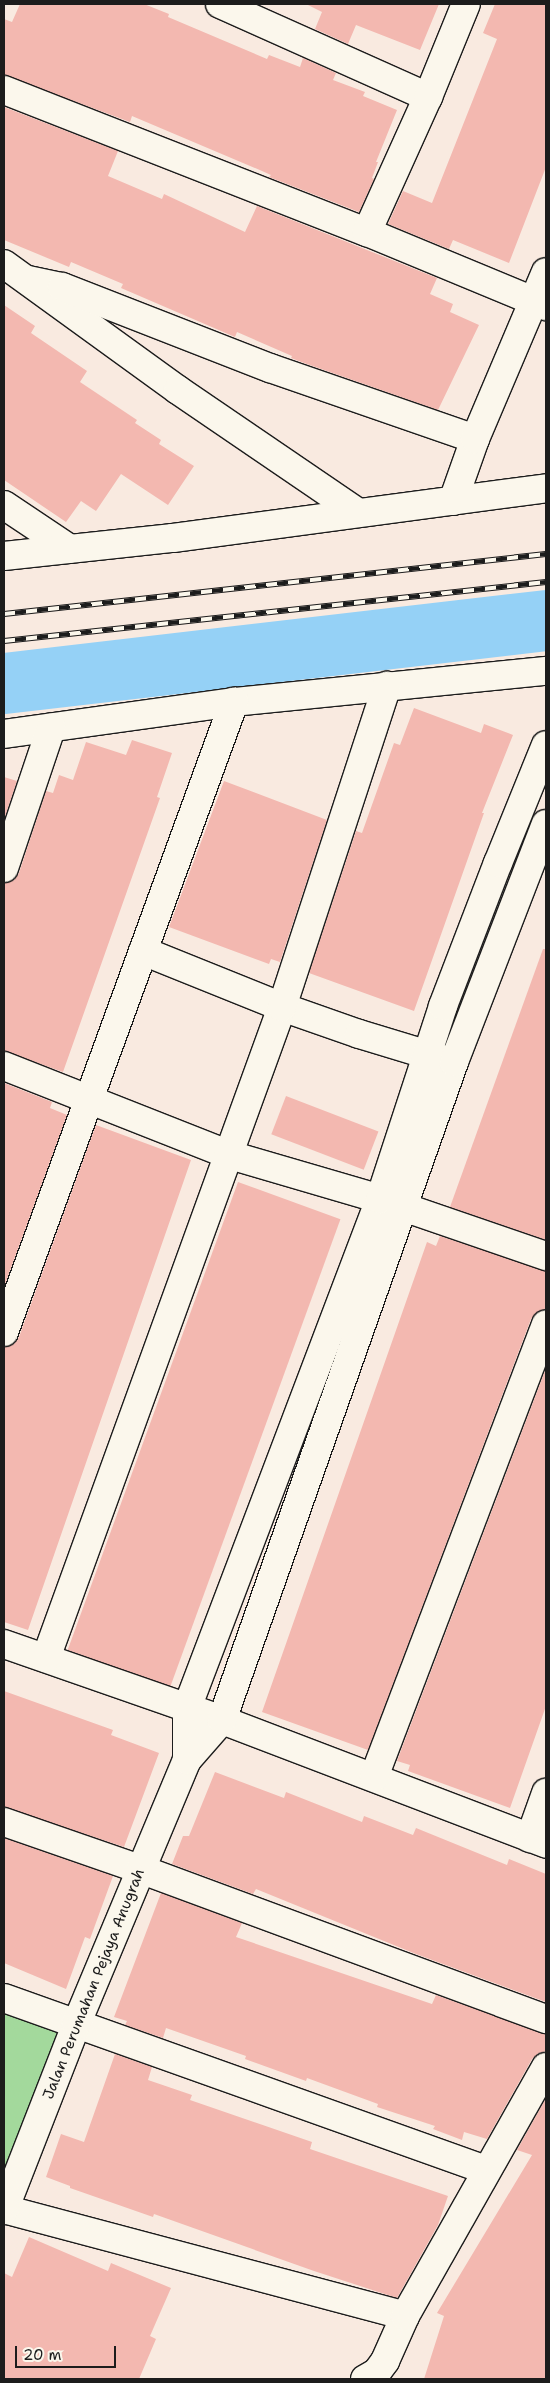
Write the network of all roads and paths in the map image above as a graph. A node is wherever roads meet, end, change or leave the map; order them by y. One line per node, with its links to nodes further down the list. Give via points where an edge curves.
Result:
1 (220, 4): 4 (street)
2 (466, 4): 4 (street)
3 (4, 90): 5 (street)
4 (428, 96): 5 (street)
5 (366, 232): 9 (street)
6 (4, 264): 8 (street)
7 (546, 272): 9 (street)
8 (28, 280): 10 (street, via 62,287 270,368); 14 (street, via 82,323)
9 (540, 304): 10 (street)
10 (475, 439): 12 (street)
11 (546, 488): 12 (street)
12 (453, 502): 14 (street)
13 (4, 504): 15 (street)
14 (357, 512): 15 (street)
15 (70, 549): 16 (street)
16 (4, 556)
17 (546, 671): 18 (street)
18 (387, 686): 19 (street); 29 (street)
19 (234, 702): 20 (street); 27 (street)
20 (51, 728): 21 (street); 25 (street)
21 (4, 734)
22 (546, 745): 24 (street)
23 (546, 824): 26 (street)
24 (498, 863): 26 (street); 28 (street)
25 (4, 868)
26 (526, 874): 30 (street)
27 (143, 951): 29 (street); 33 (street)
28 (443, 1006): 30 (street); 31 (street)
29 (282, 1007): 31 (street); 34 (street)
30 (471, 1020): 31 (street)
31 (441, 1058): 35 (street)
32 (4, 1066): 33 (street)
33 (87, 1100): 34 (street); 38 (street)
34 (230, 1156): 35 (street); 42 (street)
35 (391, 1204): 36 (street); 39 (street); 40 (street)
36 (546, 1256)
37 (546, 1325): 46 (street)
38 (4, 1332)
39 (277, 1467): 40 (street); 43 (street)
40 (306, 1478): 44 (street)
41 (4, 1644): 42 (street)
42 (46, 1658): 43 (street)
43 (187, 1708): 44 (street); 45 (street, Jalan Perumahan Pejaya Anugrah)
44 (222, 1720): 45 (street, Jalan Perumahan Pejaya Anugrah); 46 (street)
45 (187, 1760): 50 (street, Jalan Perumahan Pejaya Anugrah)
46 (374, 1777): 49 (street)
47 (546, 1793): 49 (street)
48 (4, 1822): 50 (street)
49 (538, 1841)
50 (140, 1869): 52 (street); 53 (street, Jalan Perumahan Pejaya Anugrah)
51 (4, 1998): 53 (street)
52 (546, 2018)
53 (76, 2024): 55 (street); 56 (street, Jalan Perumahan Pejaya Anugrah)
54 (546, 2067): 55 (street)
55 (486, 2170): 57 (street)
56 (4, 2209): 57 (street)
57 (405, 2316): 58 (street, via 385,2361 377,2372)
58 (365, 2379)

